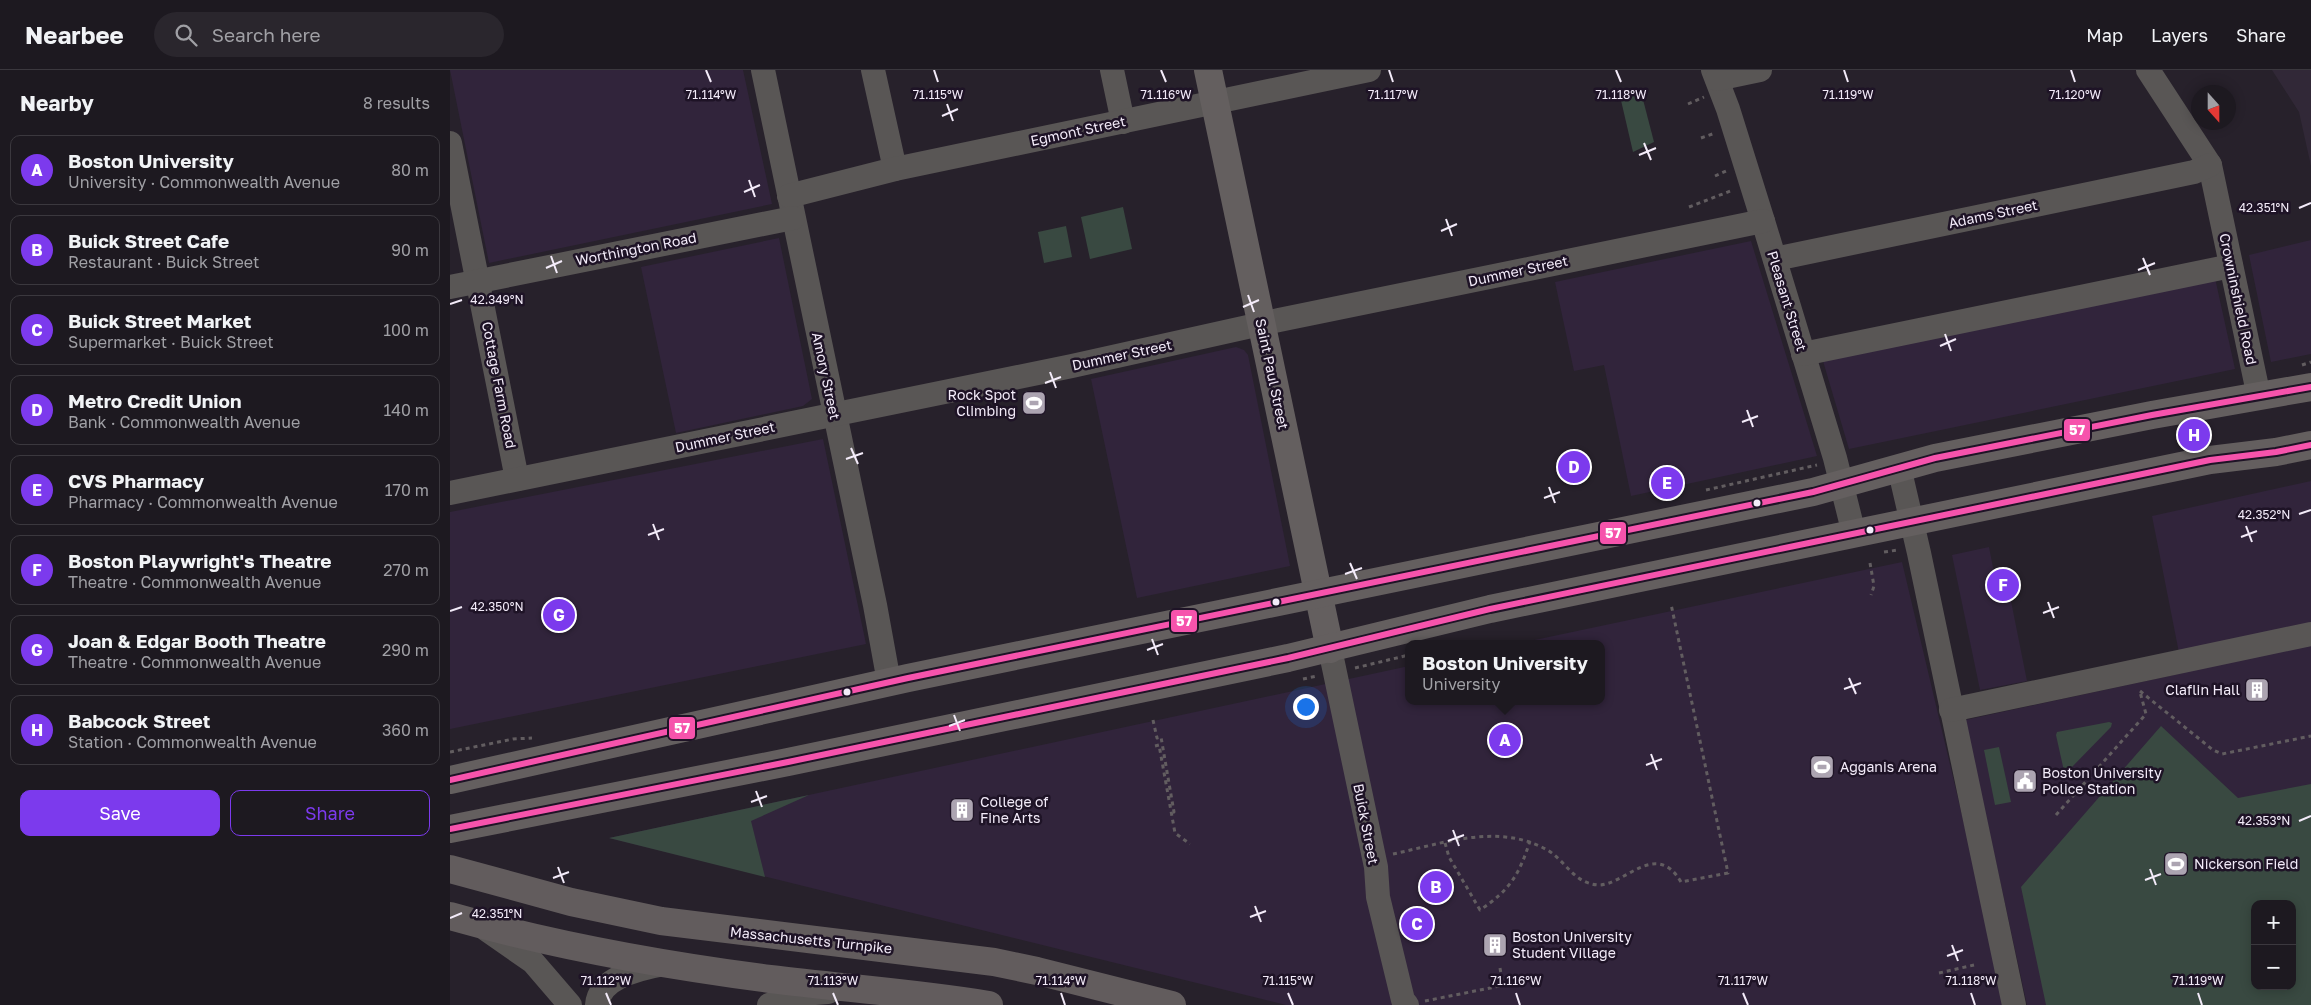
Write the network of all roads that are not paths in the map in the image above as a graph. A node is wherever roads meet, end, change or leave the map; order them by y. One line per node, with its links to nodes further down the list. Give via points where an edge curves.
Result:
1 (763, 70): 14 (street, Amory Street)
2 (873, 70): 13 (street)
3 (1112, 70): 10 (street)
4 (1208, 70): 9 (main road, Saint Paul Street)
5 (1369, 70): 9 (street, Egmont Street)
6 (1760, 70): 8 (street)
7 (2148, 70): 12 (street, Crowninshield Road)
8 (1712, 81): 15 (street, Pleasant Street, via 1728,108)
9 (1215, 103): 10 (street, Egmont Street); 20 (main road, Saint Paul Street)
10 (1123, 122): 13 (street, Egmont Street)
11 (450, 143): 18 (street, Cottage Farm Road)
12 (2210, 165): 16 (street, Adams Street, via 2194,172); 17 (street, Crowninshield Road)
13 (895, 169): 14 (street, Egmont Street)
14 (791, 207): 18 (street, Worthington Road); 24 (street, Amory Street)
15 (1763, 221): 16 (street, Pleasant Street); 20 (street, Dummer Street)
16 (1775, 259): 21 (street, Pleasant Street)
17 (2231, 266): 21 (street); 23 (street, Crowninshield Road)
18 (478, 281): 19 (street, Worthington Road); 27 (street, Cottage Farm Road)
19 (450, 287)
20 (1261, 324): 24 (street, Dummer Street); 32 (main road, Saint Paul Street)
21 (1804, 354): 28 (street, Pleasant Street)
22 (2311, 387): 23 (main road)
23 (2259, 397): 26 (main road, via 2061,432)
24 (834, 414): 27 (street, Dummer Street); 35 (street, Amory Street)
25 (2311, 445): 30 (main road, via 2210,460)
26 (1899, 467): 28 (main road); 30 (street)
27 (517, 479): 29 (street, Dummer Street)
28 (1842, 484): 31 (street, Pleasant Street); 32 (main road)
29 (450, 493)
30 (1910, 522): 31 (main road); 36 (street)
31 (1854, 534): 34 (main road, via 1490,609)
32 (1318, 595): 34 (main road, Saint Paul Street); 35 (main road)
33 (2311, 634): 36 (street)
34 (1330, 649): 38 (main road); 42 (street, Buick Street, via 1376,867 1378,897)
35 (889, 682): 37 (main road)
36 (1951, 710): 49 (street)
37 (450, 780)
38 (450, 829)
39 (450, 869): 48 (highway, Massachusetts Turnpike, via 602,909 689,926 994,962)
40 (462, 919): 41 (highway, via 566,945); 43 (street, via 506,942 533,962)
41 (664, 964): 44 (street, via 638,970 610,984 600,992); 47 (highway)
42 (1410, 1002)
43 (570, 1005)
44 (597, 1005)
45 (769, 1005): 46 (street, via 816,992)
46 (938, 1005)
47 (989, 1005)
48 (1172, 1005)
49 (2014, 1005)

